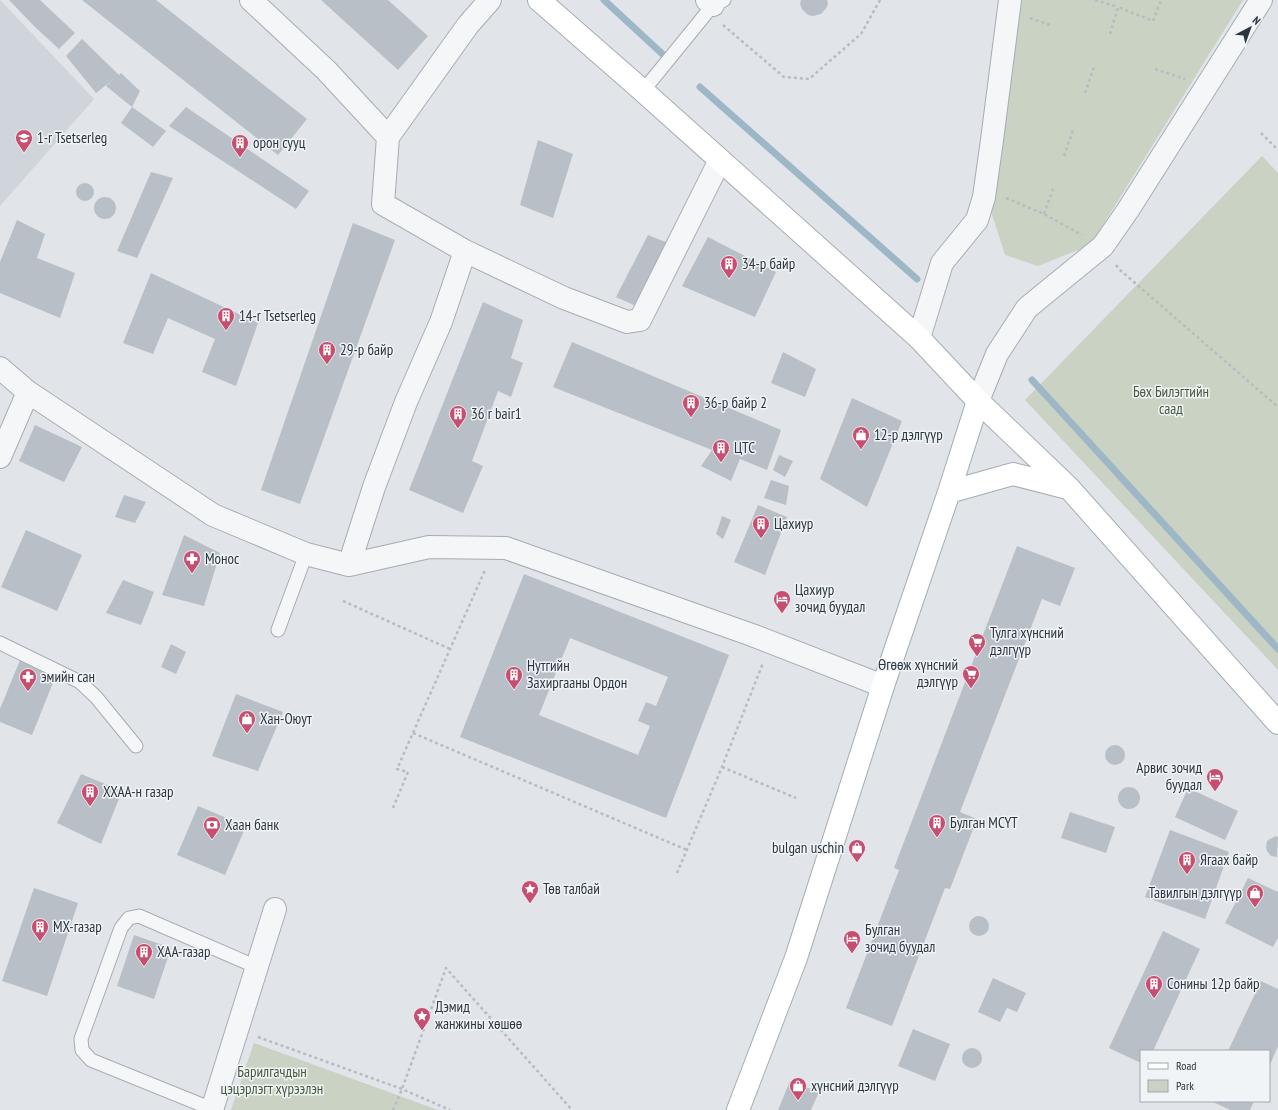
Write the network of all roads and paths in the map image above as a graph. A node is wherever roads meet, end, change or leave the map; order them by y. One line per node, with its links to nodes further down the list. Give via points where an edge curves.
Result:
1 (251, 0): 19 (street, via 326,70)
2 (490, 0): 19 (street, via 468,25)
3 (539, 0): 15 (street)
4 (880, 0): 9 (path, via 861,34 809,79 784,77)
5 (1010, 0): 23 (street)
6 (1095, 0): 10 (path)
7 (1161, 0): 10 (path, via 1153,21)
8 (1261, 0): 14 (street)
9 (713, 4): 15 (lane)
10 (1118, 7): 11 (path)
11 (1110, 34)
12 (1094, 67): 16 (path)
13 (1155, 69): 14 (path)
14 (1205, 86): 26 (street)
15 (643, 91): 22 (street)
16 (1085, 93)
17 (1073, 130): 21 (path)
18 (1261, 133): 20 (path)
19 (388, 137): 27 (street, via 383,204)
20 (1278, 150)
21 (1064, 156)
22 (720, 160): 27 (street, via 640,320 627,322 564,298); 28 (street)
23 (984, 189): 25 (path); 28 (street, via 977,220 942,263)
24 (1053, 189): 25 (path)
25 (1044, 214): 26 (path)
26 (1103, 246): 31 (street, via 1027,308 997,354); 32 (path, via 1120,270)
27 (465, 251): 38 (street, via 441,322 406,402 374,487)
28 (919, 338): 31 (street)
29 (0, 368): 30 (street)
30 (28, 392): 33 (street); 37 (street, via 213,515)
31 (978, 401): 34 (street); 35 (street)
32 (1278, 407)
33 (0, 457)
34 (1069, 488): 35 (street, via 1013,474); 45 (street)
35 (949, 492): 44 (street)
36 (494, 548): 38 (street, via 429,547); 41 (street, via 506,548); 43 (path)
37 (306, 554): 38 (street); 40 (lane)
38 (350, 565)
39 (343, 601): 43 (path)
40 (278, 630)
41 (771, 642): 44 (street); 48 (path)
42 (0, 643): 47 (lane, via 80,682 96,697)
43 (450, 649): 46 (path)
44 (883, 686): 61 (street, via 796,958)
45 (1278, 723)
46 (413, 733): 50 (path, via 397,769 408,772); 51 (path)
47 (136, 746)
48 (722, 767): 49 (path); 51 (path)
49 (796, 798)
50 (393, 808)
51 (687, 850): 52 (path)
52 (677, 874)
53 (275, 909): 54 (street)
54 (257, 967): 55 (street); 57 (lane, via 139,916 129,918 121,928 81,1039 82,1050 91,1060)
55 (237, 1030): 56 (path); 57 (street)
56 (402, 1089): 58 (path); 59 (path); 60 (path, via 446,968)
57 (212, 1109)
58 (393, 1110)
59 (450, 1110)
60 (572, 1110)
61 (738, 1110)

